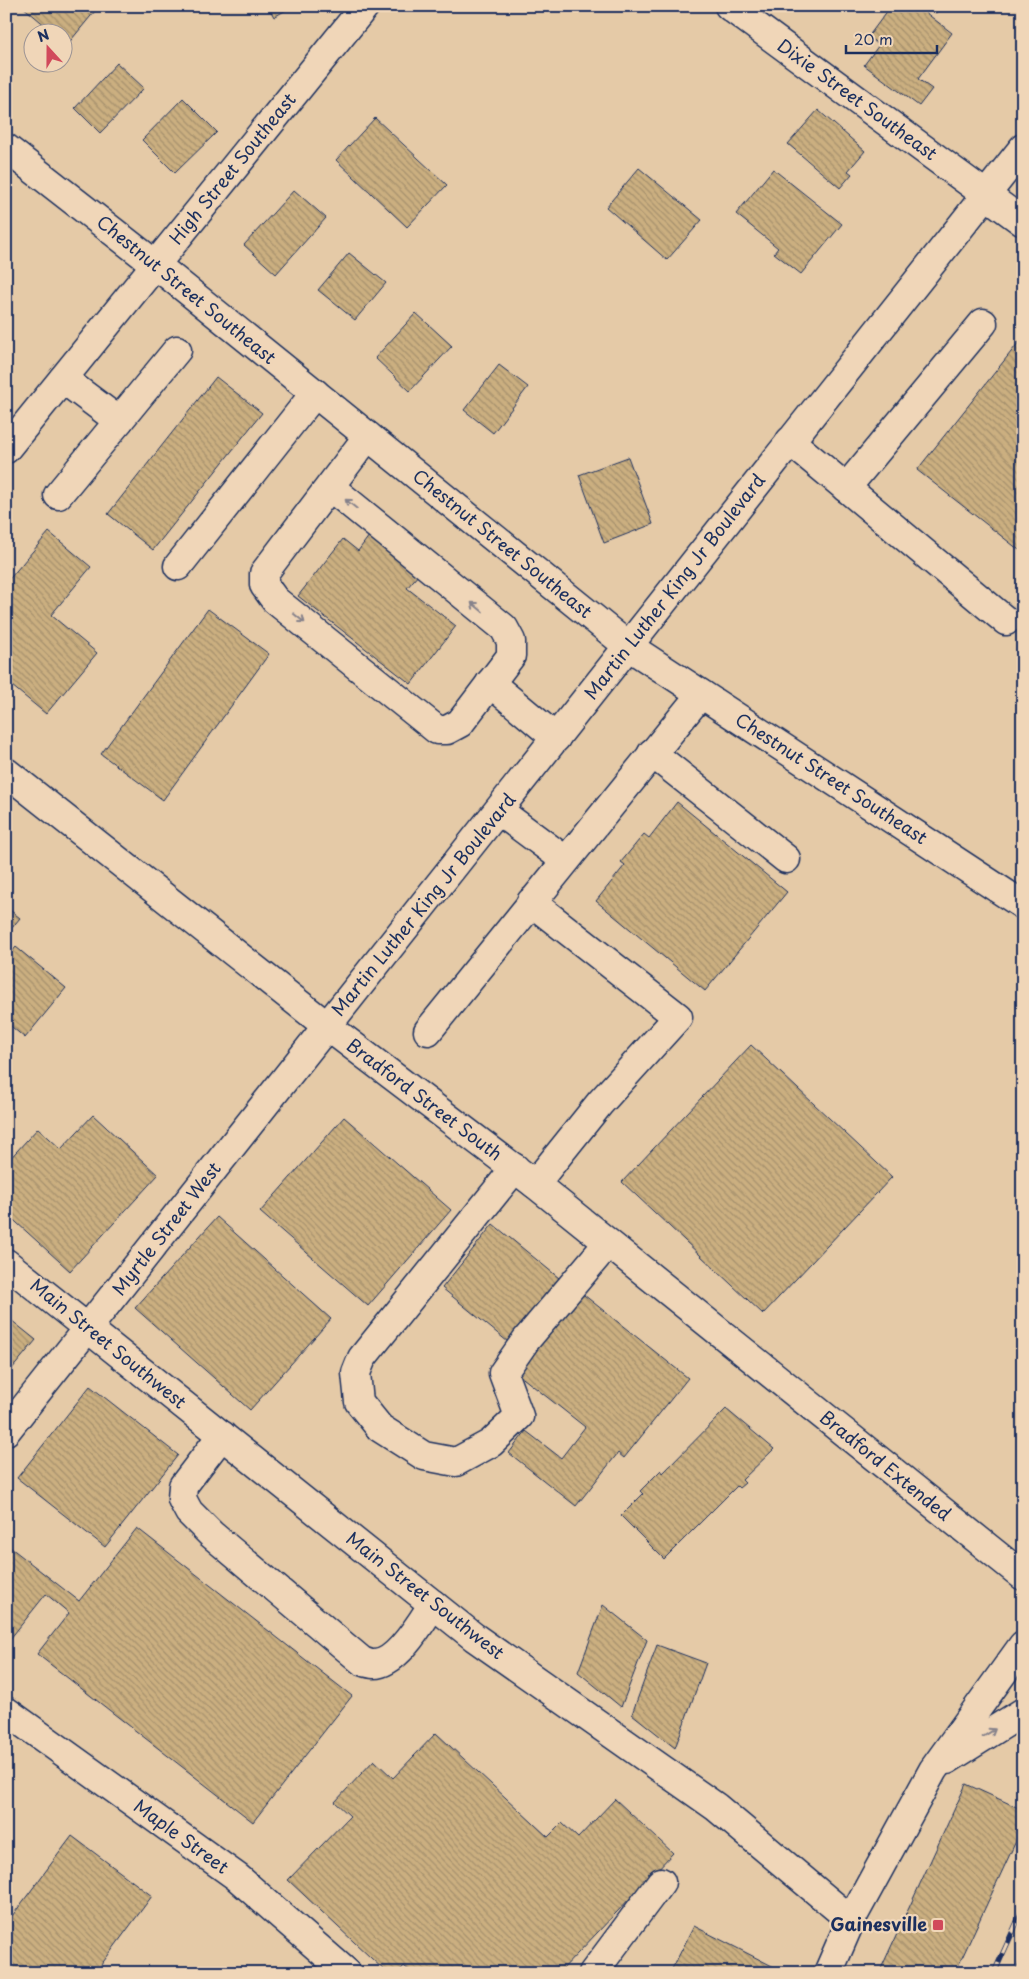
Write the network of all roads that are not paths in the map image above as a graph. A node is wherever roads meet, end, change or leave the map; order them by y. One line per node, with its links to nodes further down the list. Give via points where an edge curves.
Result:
1 (365, 6): 7 (street, High Street Southeast)
2 (729, 6): 5 (street, Dixie Street Southeast)
3 (6, 148): 7 (street, Chestnut Street Southeast)
4 (1023, 148): 5 (street, Martin Luther King Jr Boulevard)
5 (986, 193): 6 (street, Dixie Street Southeast); 14 (street, Martin Luther King Jr Boulevard)
6 (1023, 222)
7 (156, 265): 10 (street, High Street Southeast); 11 (street, Chestnut Street Southeast)
8 (983, 323): 17 (street)
9 (177, 350): 12 (street)
10 (62, 380): 12 (street); 15 (street, High Street Southeast)
11 (315, 393): 13 (street, Chestnut Street Southeast); 19 (street)
12 (119, 421): 18 (street)
13 (368, 436): 16 (street); 21 (street, Chestnut Street Southeast)
14 (790, 441): 17 (street); 21 (street, Martin Luther King Jr Boulevard)
15 (6, 449)
16 (330, 487): 22 (street, one-way to 16, via 511,656 511,641 504,628); 22 (street, one-way to 22, via 264,572 264,584 275,600 437,730 447,730 460,723)
17 (846, 488): 20 (street)
18 (58, 496)
19 (178, 566)
20 (1006, 621)
21 (628, 646): 23 (street, Chestnut Street Southeast); 24 (street, Martin Luther King Jr Boulevard)
22 (490, 682): 24 (street)
23 (701, 694): 25 (street); 31 (street, Chestnut Street Southeast)
24 (556, 738): 27 (street, Martin Luther King Jr Boulevard)
25 (652, 753): 28 (street); 29 (street)
26 (6, 772): 32 (street, Bradford Street South)
27 (499, 811): 29 (street); 32 (street, Martin Luther King Jr Boulevard)
28 (786, 859)
29 (565, 860): 30 (street)
30 (531, 902): 33 (street); 34 (street, via 678,1017 600,1103)
31 (1023, 905)
32 (327, 1026): 34 (street, Bradford Street South); 37 (street, Myrtle Street West)
33 (428, 1031)
34 (525, 1176): 35 (street, Bradford Street South); 35 (street, via 362,1358 356,1373 359,1402 380,1428 424,1456 456,1462 491,1443 519,1416 503,1373 526,1340)
35 (608, 1243): 38 (street, Bradford Street South)
36 (6, 1263): 37 (street, Main Street Southwest)
37 (88, 1328): 39 (street, Myrtle Street West); 40 (street, Main Street Southwest)
38 (747, 1355): 41 (street, Bradford Extended)
39 (6, 1431)
40 (222, 1435): 42 (street, Main Street Southwest); 42 (street, via 183,1486 182,1498 189,1512 362,1661 375,1664 388,1659 406,1643)
41 (1023, 1576)
42 (434, 1604): 48 (street, Main Street Southwest, via 474,1637 716,1807)
43 (1023, 1645): 46 (street)
44 (6, 1711): 49 (street, Maple Street, via 237,1877)
45 (1023, 1712): 46 (street, one-way to 45)
46 (933, 1770): 48 (street)
47 (661, 1882): 50 (street)
48 (851, 1920): 51 (street)
49 (347, 1973)
50 (593, 1973)
51 (828, 1973)

